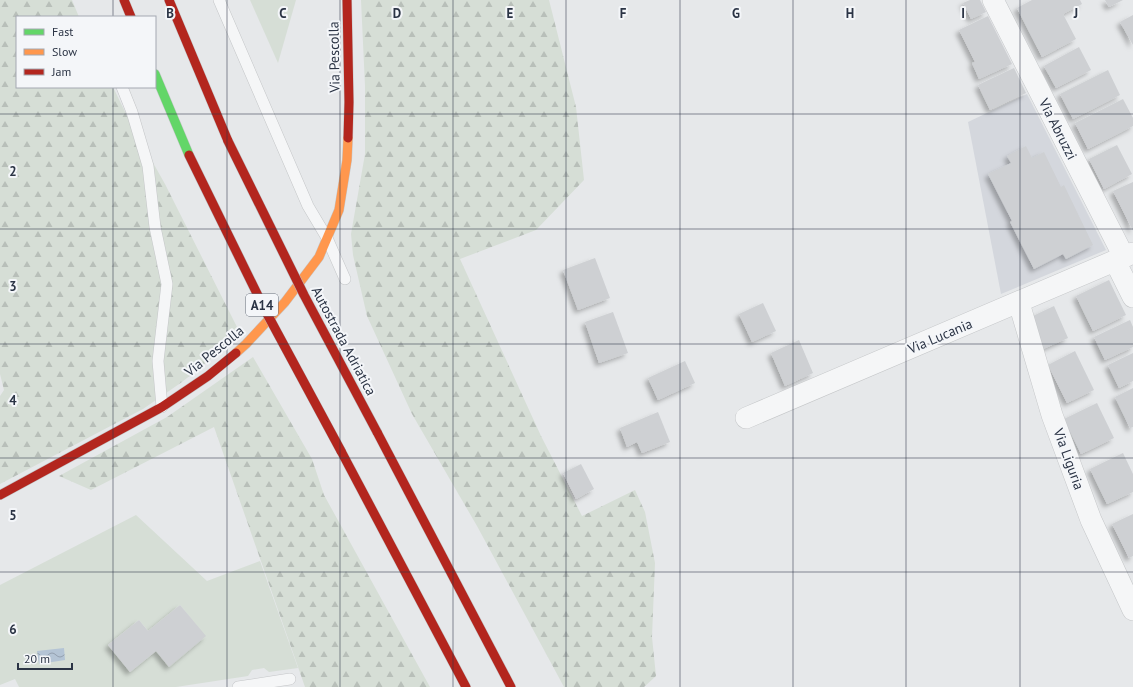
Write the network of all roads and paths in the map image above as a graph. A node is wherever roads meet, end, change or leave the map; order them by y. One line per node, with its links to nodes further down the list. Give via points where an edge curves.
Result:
1 (124, 0): 6 (main road)
2 (169, 0): 21 (main road, Autostrada Adriatica, bridge, via 228,141 304,295)
3 (219, 0): 9 (lane, via 308,206)
4 (348, 0): 9 (main road, Via Pescolla, via 347,160 339,210)
5 (993, 0): 10 (street, Via Abruzzi)
6 (131, 16)
7 (156, 76): 20 (main road, A14, bridge, via 189,155 265,310)
8 (122, 88): 14 (lane, via 148,166 155,227 167,284 158,361)
9 (327, 238): 11 (lane); 14 (main road, Via Pescolla, via 319,257 289,296 246,344 208,376)
10 (1124, 257): 12 (street, Via Abruzzi); 13 (street, Via Lucania)
11 (345, 279)
12 (1133, 297)
13 (1019, 302): 15 (street, Via Lucania); 17 (street, Via Liguria, via 1052,415 1091,520)
14 (162, 407): 16 (main road, Via Pescolla)
15 (746, 418)
16 (0, 495)
17 (1133, 610)
18 (290, 679): 19 (lane)
19 (238, 687)
20 (466, 687)
21 (511, 687)

